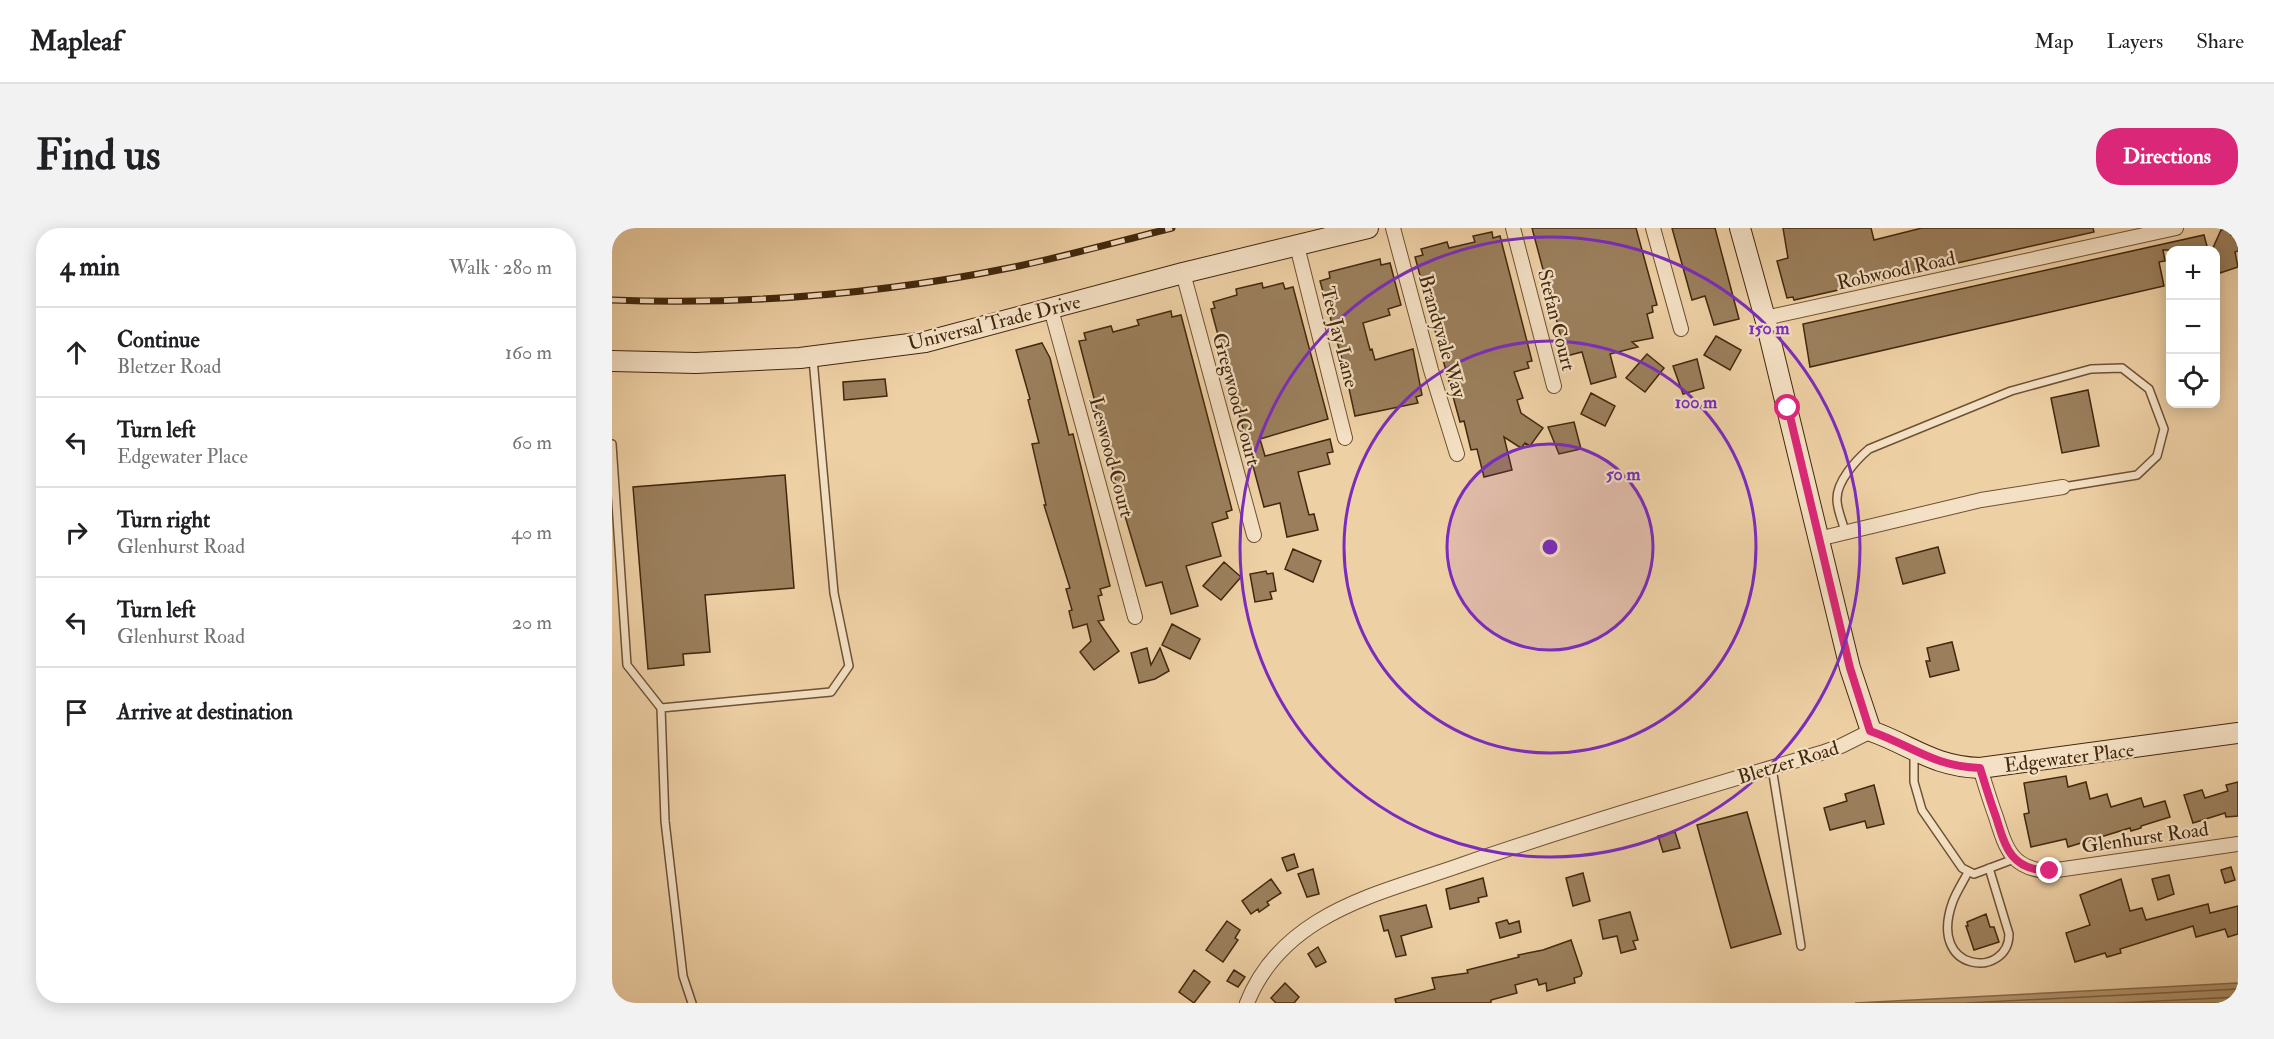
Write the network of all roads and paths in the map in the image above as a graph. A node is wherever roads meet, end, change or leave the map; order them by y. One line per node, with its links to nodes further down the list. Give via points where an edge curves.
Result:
1 (1368, 228): 7 (street, Universal Trade Drive)
2 (1393, 228): 17 (street, Brandyvale Way)
3 (1513, 228): 14 (street, Stefan Court)
4 (1653, 228): 11 (street)
5 (1740, 228): 10 (street)
6 (2176, 228): 10 (street, Robwood Road)
7 (1297, 246): 8 (street, Universal Trade Drive); 15 (street, Tee Jay Lane)
8 (1183, 273): 9 (street, Universal Trade Drive); 20 (street, Gregwood Court)
9 (1052, 309): 12 (street, Universal Trade Drive, via 925,342); 22 (street, Leswood Court)
10 (1765, 318): 21 (street)
11 (1681, 329)
12 (813, 357): 13 (street, Universal Trade Drive, via 696,363); 23 (lane, via 834,593 849,666 831,692)
13 (612, 361)
14 (1554, 386)
15 (1345, 438)
16 (612, 444): 23 (lane, via 627,666)
17 (1456, 454)
18 (2063, 487): 19 (street, via 1981,500); 19 (lane, via 2137,475 2157,456 2164,429 2149,389 2122,368 2091,369 2011,391 1869,449 1838,490)
19 (1845, 533): 21 (street)
20 (1254, 535)
21 (1818, 539): 24 (street)
22 (1135, 617)
23 (661, 708): 34 (lane, via 664,821 683,976)
24 (1870, 731): 26 (street, Edgewater Place); 27 (street, Bletzer Road, via 1841,746)
25 (2238, 734): 28 (street, Edgewater Place)
26 (1914, 751): 28 (street, Edgewater Place, via 1949,765); 32 (lane, via 1914,782 1922,810)
27 (1772, 768): 33 (lane); 35 (street, Bletzer Road, via 1622,812 1344,907 1280,950)
28 (1980, 768): 30 (street, via 2004,842)
29 (2238, 844): 30 (street, Glenhurst Road, via 2050,871 2032,869)
30 (2014, 859): 31 (lane)
31 (1989, 868): 32 (lane, via 1974,874); 32 (lane, via 2009,934 2003,950 1990,961 1962,960 1949,938 1953,900)
32 (1968, 872)
33 (1801, 946)
34 (692, 1003)
35 (1247, 1003)

